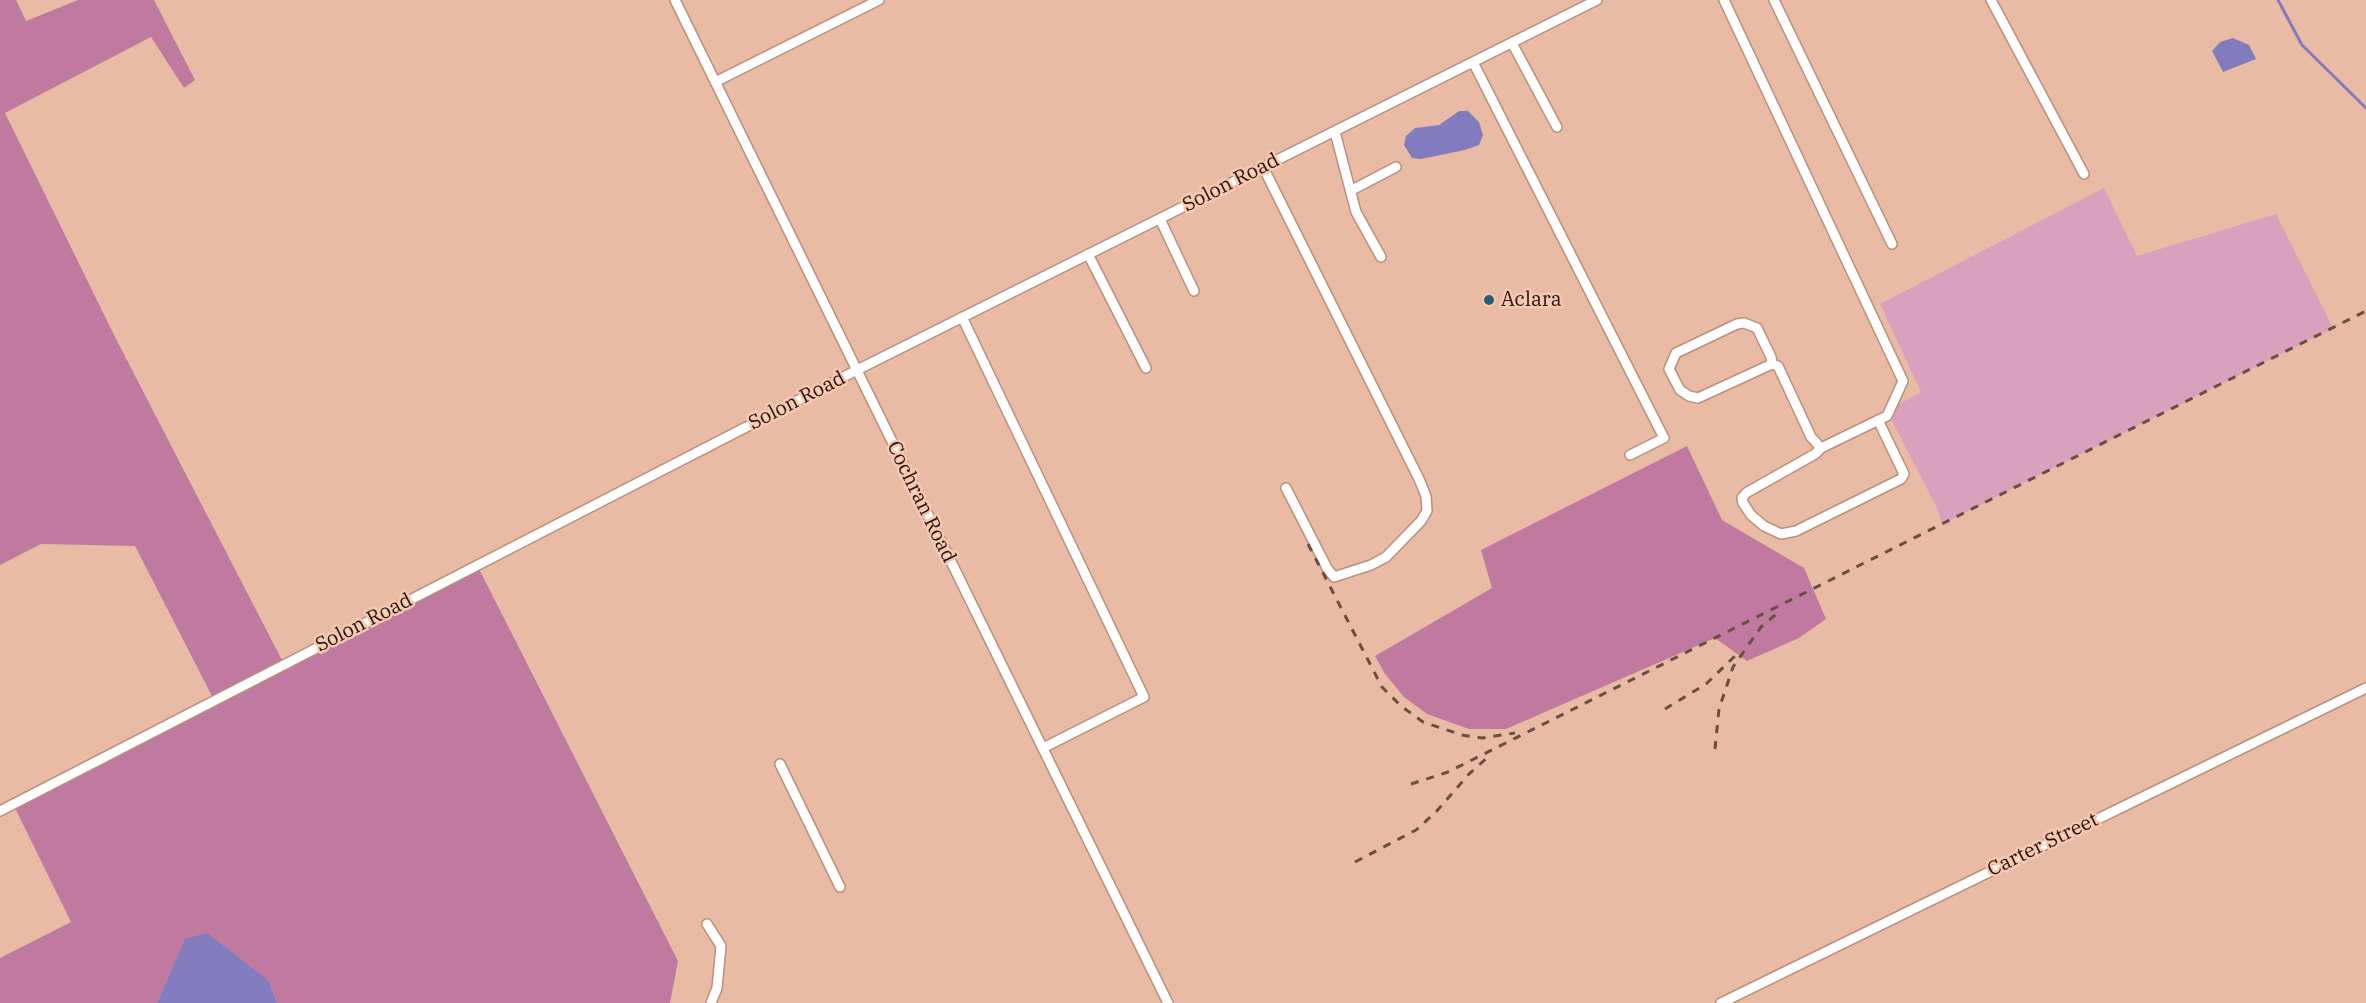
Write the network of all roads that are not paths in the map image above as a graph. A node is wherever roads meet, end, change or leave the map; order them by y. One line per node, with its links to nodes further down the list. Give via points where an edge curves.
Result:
1 (675, 0): 9 (street, Cochran Road)
2 (879, 0): 9 (street)
3 (1598, 0): 7 (street, Solon Road)
4 (1724, 0): 25 (street, via 1903,381 1887,416)
5 (1774, 0): 17 (street)
6 (1991, 0): 14 (street)
7 (1512, 43): 8 (street, Solon Road); 10 (street)
8 (1473, 62): 11 (street, Solon Road); 27 (street, via 1664,438)
9 (715, 81): 24 (street, Cochran Road)
10 (1557, 126)
11 (1335, 132): 12 (street, Solon Road); 15 (street)
12 (1263, 167): 16 (street, Solon Road); 28 (street, via 1419,479 1427,511 1386,557 1334,577)
13 (1396, 167): 15 (street)
14 (2084, 174)
15 (1352, 190): 19 (street, via 1356,212)
16 (1160, 219): 18 (street, Solon Road); 20 (street)
17 (1892, 244)
18 (1088, 254): 21 (street, Solon Road); 23 (street)
19 (1381, 257)
20 (1194, 291)
21 (962, 317): 24 (street, Solon Road); 30 (street, via 1144,697)
22 (1772, 364): 22 (street, via 1698,398 1680,390 1669,369 1676,353 1744,323 1757,328); 26 (street, via 1778,366 1811,437)
23 (1146, 368)
24 (857, 370): 30 (street, Cochran Road); 32 (street, Solon Road)
25 (1878, 420): 26 (street); 26 (street, via 1904,474 1901,479 1796,531 1781,534 1751,515 1742,498 1746,493)
26 (1821, 448)
27 (1630, 455)
28 (1286, 488)
29 (2366, 688): 37 (street, Carter Street)
30 (1042, 748): 36 (street, Cochran Road)
31 (780, 764): 33 (street)
32 (0, 811)
33 (840, 887)
34 (707, 924): 35 (street, via 721,946 717,988)
35 (711, 1003)
36 (1168, 1003)
37 (1721, 1003)

